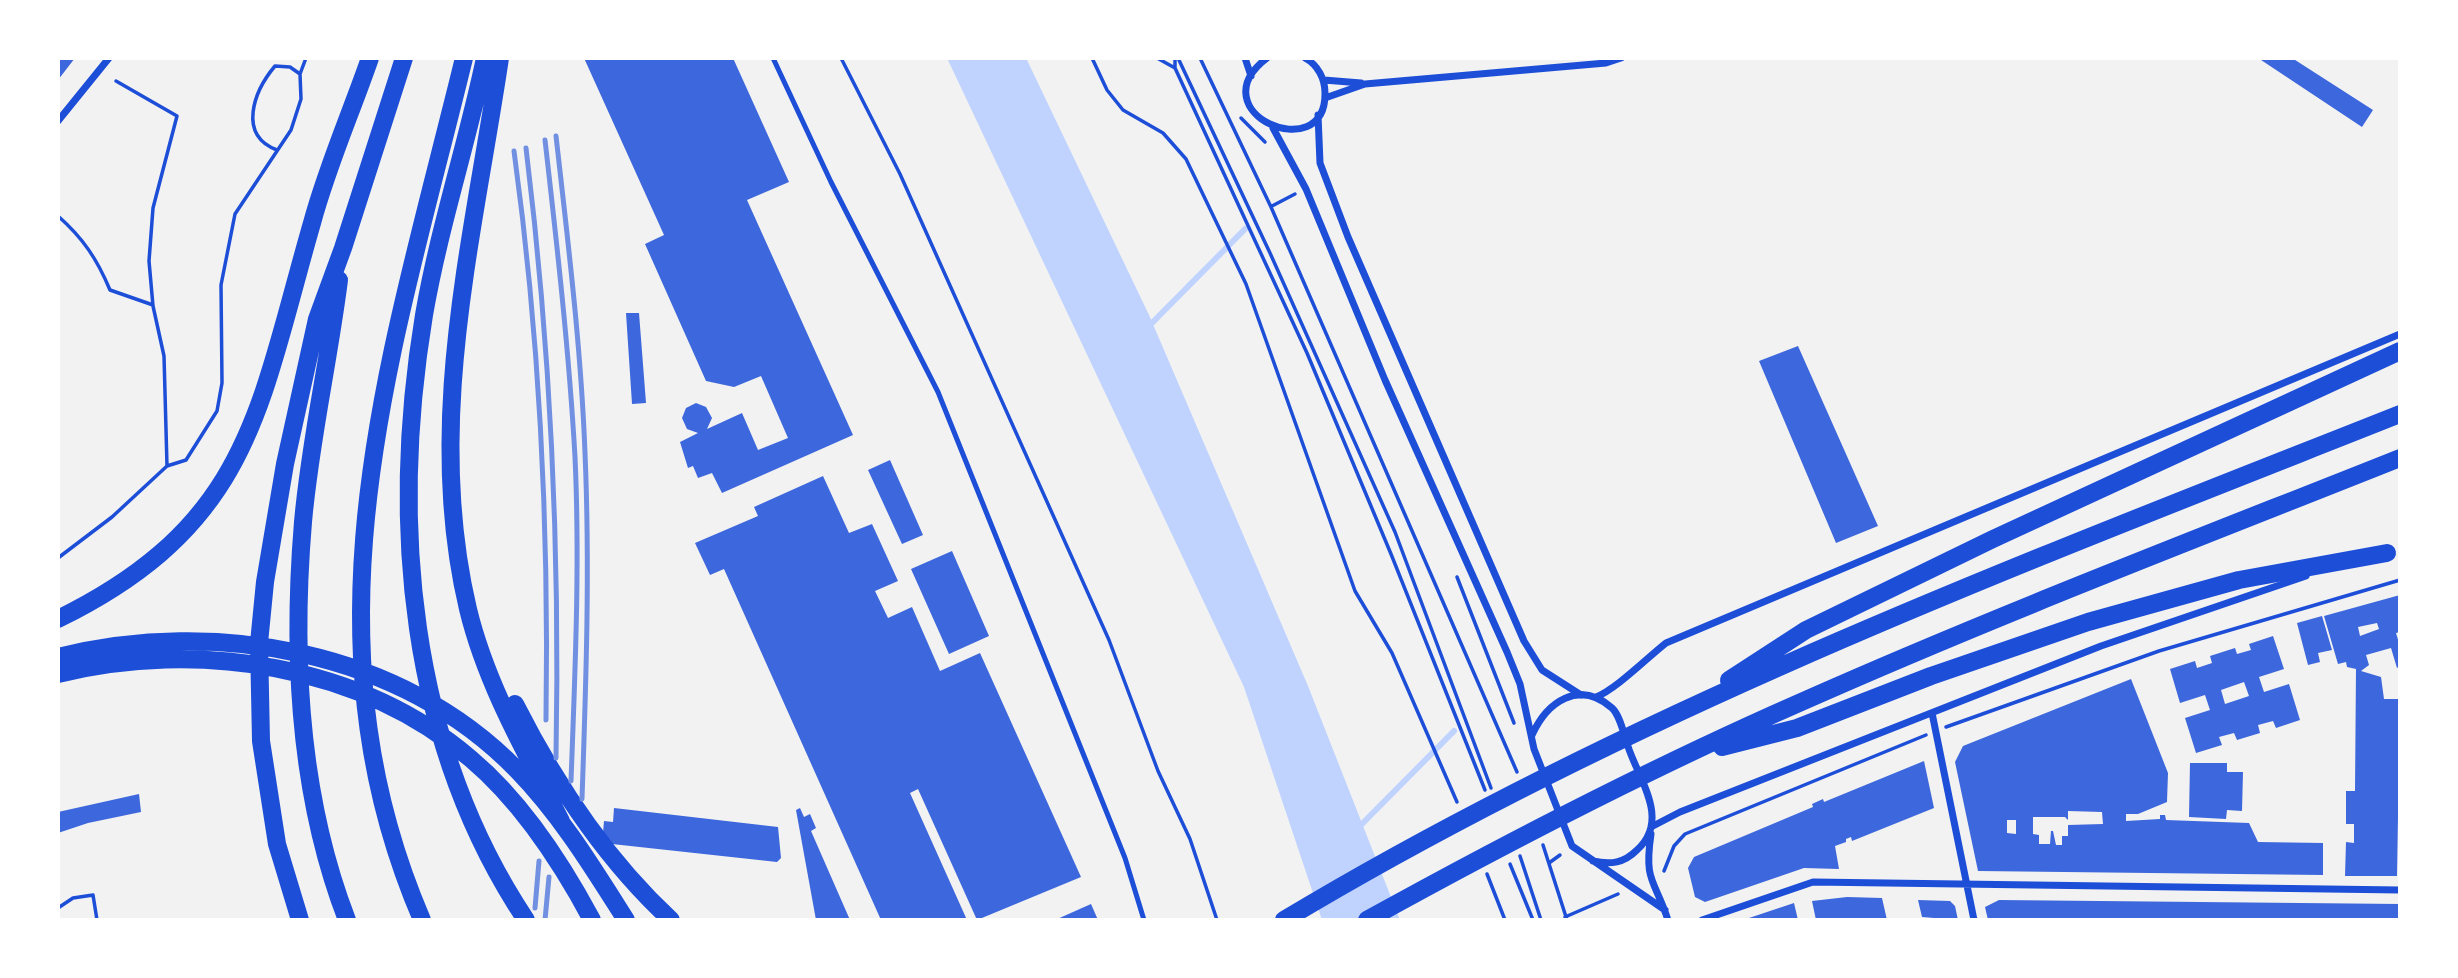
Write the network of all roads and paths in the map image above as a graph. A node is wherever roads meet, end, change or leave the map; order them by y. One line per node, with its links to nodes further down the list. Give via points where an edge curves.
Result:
1 (108, 58): 28 (street)
2 (306, 58): 20 (path)
3 (365, 58): 26 (highway)
4 (370, 58): 26 (highway)
5 (404, 58): 34 (highway)
6 (464, 58): 80 (highway, via 382,407 370,477 359,603 361,685 370,753 396,854)
7 (485, 58): 81 (highway, via 432,278 416,377 409,484 417,627 437,723 458,787 487,852)
8 (500, 58): 41 (highway, via 470,227 455,346 450,427)
9 (773, 58): 85 (lane, via 938,392 1125,858)
10 (841, 58): 86 (path, via 900,174 1109,640)
11 (1093, 58): 58 (path, via 1107,90 1124,110 1163,133 1186,159 1262,326 1355,591 1392,653)
12 (1157, 58): 19 (path)
13 (1176, 58): 19 (path); 57 (path, via 1270,253 1395,532)
14 (1200, 58): 32 (path)
15 (1245, 58): 21 (street)
16 (1267, 58): 21 (street)
17 (1305, 58): 22 (street)
18 (1621, 58): 24 (street)
19 (1175, 68): 55 (path, via 1307,353)
20 (300, 74): 30 (path, via 301,99 291,130); 30 (path, via 290,67 275,66 253,104 255,128 266,146)
21 (1251, 76): 29 (street, via 1251,107)
22 (1324, 80): 24 (street); 25 (street)
23 (116, 81): 35 (path, via 177,116 153,208 149,261)
24 (1365, 84): 25 (street)
25 (1325, 98): 27 (street)
26 (354, 104): 45 (highway, via 312,220 268,384 226,479 205,510 158,556 105,594)
27 (1318, 115): 29 (street, via 1301,128); 48 (street, via 1320,163 1348,237 1524,641 1542,670)
28 (58, 121)
29 (1273, 128): 53 (street, via 1306,189 1520,684)
30 (277, 150): 40 (path, via 235,214 226,248 217,411 186,460)
31 (1295, 194): 32 (path)
32 (1271, 207): 56 (path)
33 (58, 216): 35 (path, via 97,258 110,290)
34 (343, 248): 78 (highway, via 317,319 285,464 259,643 261,741 277,845); 79 (highway, via 303,521 299,588 310,780 327,863)
35 (153, 306): 40 (path, via 164,356)
36 (2400, 334): 49 (street, via 1666,643 1608,693)
37 (2400, 351): 51 (highway, via 1806,630)
38 (2400, 414): 51 (highway, via 1900,614)
39 (2400, 458): 54 (highway, via 1927,648)
40 (167, 466): 43 (path)
41 (456, 551): 59 (highway, via 488,673); 84 (highway, via 522,719 606,850)
42 (2387, 553): 50 (street, via 2297,578 2101,646); 54 (highway, via 2239,580 2088,622 1797,728)
43 (58, 558)
44 (2400, 580): 52 (path, via 2159,652)
45 (58, 619)
46 (58, 657): 59 (highway, via 187,641 277,648 315,656 381,678 468,727 518,770)
47 (58, 674): 82 (highway, via 108,664 182,661 275,667 382,701 415,718 474,761 515,804 558,861)
48 (1581, 695): 49 (street); 53 (street, via 1546,709)
49 (1596, 697): 60 (street, via 1614,709 1652,807)
50 (1932, 713): 52 (street); 60 (street, via 1680,812)
51 (1667, 719): 72 (highway)
52 (1934, 732): 68 (path, via 1685,834 1664,870); 69 (street)
53 (1531, 735): 64 (street, via 1572,846)
54 (1682, 757): 89 (highway)
55 (1478, 769)
56 (1521, 782)
57 (1494, 795)
58 (1461, 811)
59 (561, 821): 83 (highway)
60 (1652, 830): 64 (street, via 1622,861); 74 (street, via 1646,866)
61 (1543, 844): 66 (path)
62 (1519, 855): 91 (path)
63 (1560, 855): 66 (path)
64 (1589, 860): 74 (street)
65 (1482, 863): 76 (path)
66 (1549, 863): 75 (path)
67 (1514, 875): 90 (path)
68 (1666, 881)
69 (1967, 884): 70 (street); 93 (street, via 1813,881); 94 (street)
70 (2400, 890)
71 (1624, 891): 75 (path)
72 (1323, 897): 87 (highway); 88 (highway)
73 (58, 908): 77 (path, via 73,898 93,895)
74 (1665, 910): 92 (street)
75 (1566, 918)
76 (1504, 919)
77 (97, 920)
78 (300, 920)
79 (347, 920)
80 (422, 920)
81 (526, 920)
82 (592, 920)
83 (626, 920)
84 (671, 920)
85 (1144, 920)
86 (1217, 920)
87 (1270, 920)
88 (1284, 920)
89 (1367, 920)
90 (1533, 920)
91 (1541, 920)
92 (1668, 920)
93 (1702, 920)
94 (1974, 920)

